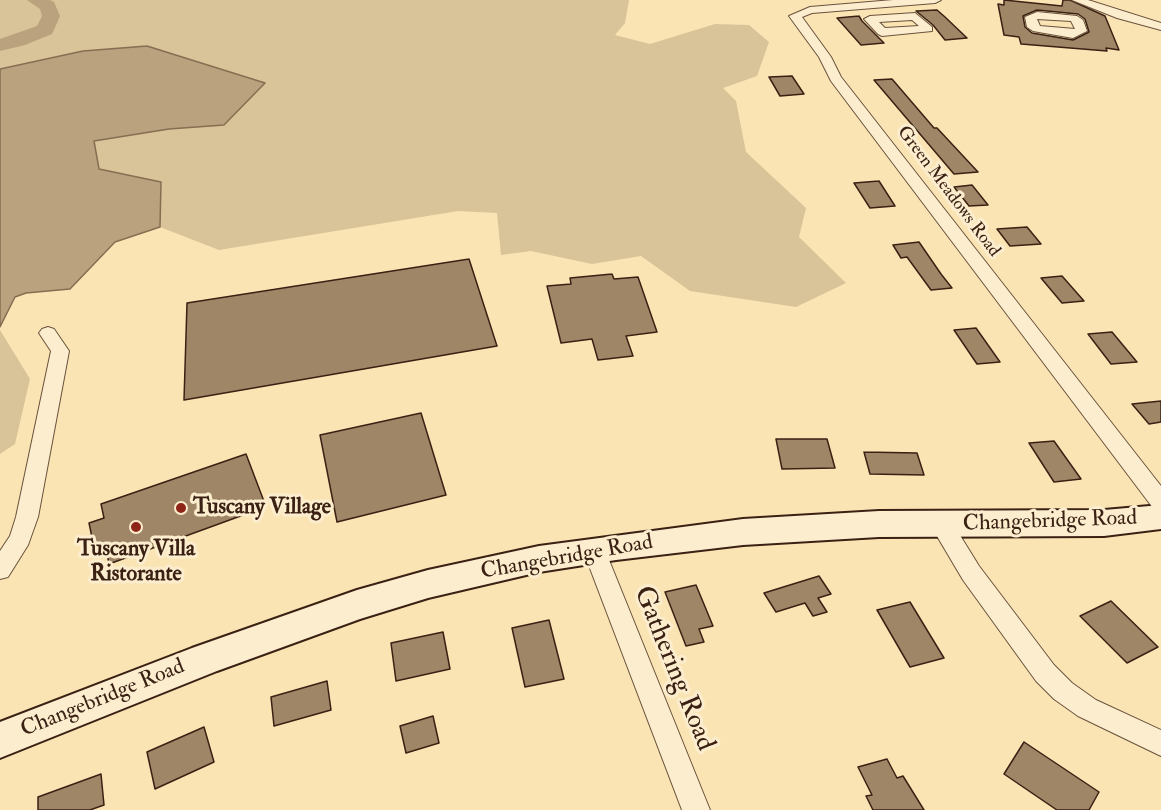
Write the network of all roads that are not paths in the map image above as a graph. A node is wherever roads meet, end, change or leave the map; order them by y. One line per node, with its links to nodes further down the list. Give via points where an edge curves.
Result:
1 (935, 0): 3 (street, Green Meadows Road)
2 (1078, 0): 4 (street)
3 (879, 5): 5 (street); 9 (street, Green Meadows Road, via 810,10 795,16 835,78)
4 (1099, 9): 6 (street); 7 (street)
5 (892, 18)
6 (1073, 18)
7 (1161, 27)
8 (48, 333): 13 (street, via 60,351 27,517 20,539)
9 (1161, 502)
10 (1161, 517): 11 (main road, Changebridge Road, via 1104,524)
11 (942, 525): 12 (main road, Changebridge Road, via 879,524 743,532); 15 (street, via 971,573 1045,674 1087,708)
12 (594, 550): 14 (main road, Changebridge Road, via 428,584 357,605 205,658); 16 (street, Gathering Road)
13 (0, 570)
14 (0, 740)
15 (1161, 743)
16 (696, 810)

